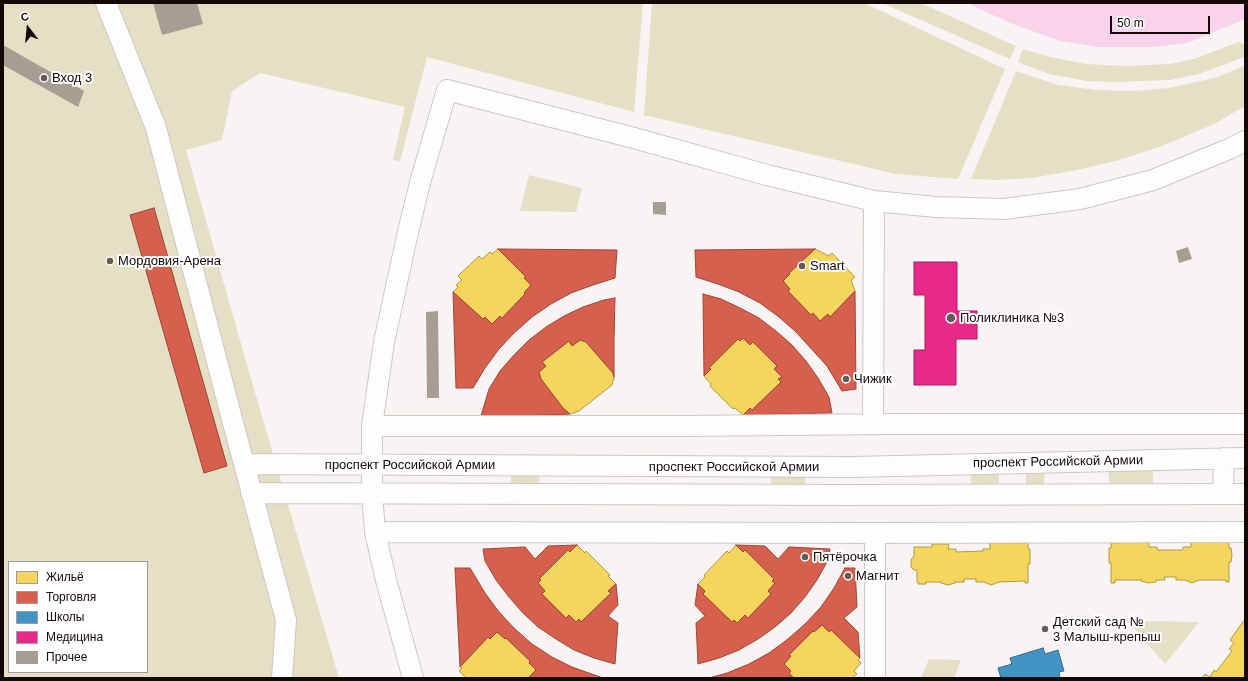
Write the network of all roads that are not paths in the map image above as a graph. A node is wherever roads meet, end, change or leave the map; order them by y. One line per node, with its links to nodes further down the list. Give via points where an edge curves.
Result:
1 (106, 3): 9 (street, via 156,128)
2 (1245, 140): 3 (street, via 1154,180 1080,199 1004,209 936,207)
3 (874, 201): 4 (street); 6 (street, via 447,90 408,232 384,342)
4 (873, 424): 5 (street); 6 (street)
5 (1245, 424)
6 (372, 426): 11 (street)
7 (1224, 458): 8 (street, проспект Российской Армии); 11 (street, проспект Российской Армии, via 853,467); 17 (street)
8 (1245, 458)
9 (244, 464): 10 (street, проспект Российской Армии); 14 (street)
10 (278, 464): 12 (street, проспект Российской Армии); 13 (street)
11 (372, 465): 12 (street, проспект Российской Армии); 15 (street)
12 (319, 467): 13 (street); 16 (street)
13 (299, 491): 14 (street); 16 (street)
14 (251, 493): 22 (street, via 286,620)
15 (372, 493): 16 (street); 17 (street); 19 (street)
16 (345, 494)
17 (1223, 494): 18 (street)
18 (1245, 494)
19 (375, 532): 21 (street); 23 (street)
20 (1245, 532): 21 (street)
21 (875, 533): 24 (street)
22 (282, 678)
23 (413, 678)
24 (875, 678)

